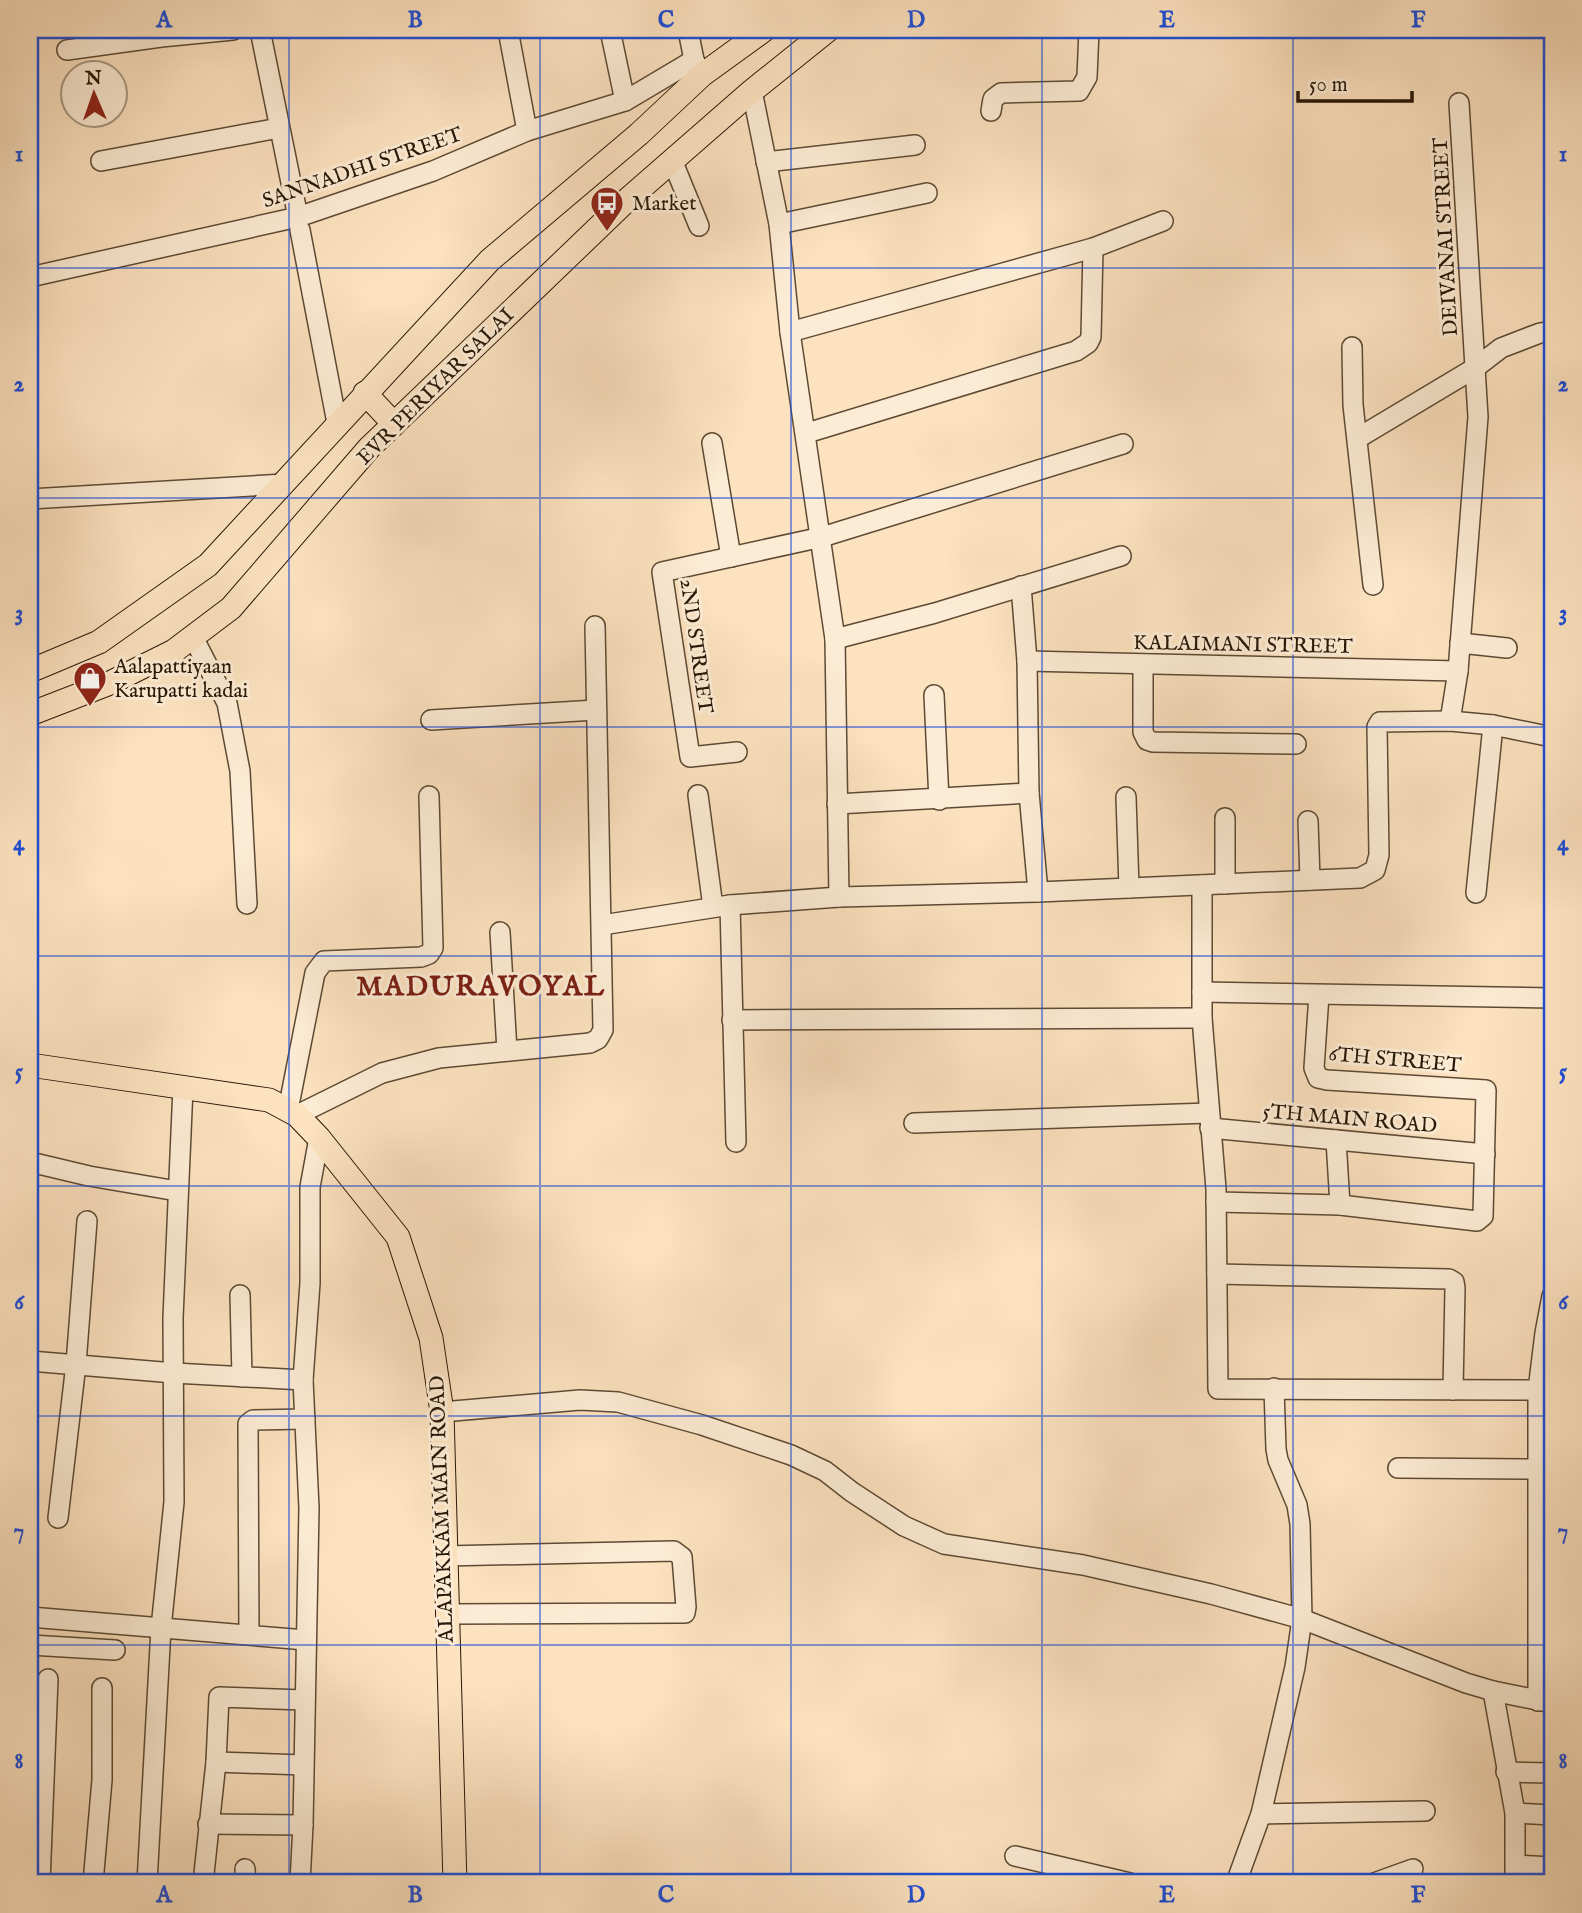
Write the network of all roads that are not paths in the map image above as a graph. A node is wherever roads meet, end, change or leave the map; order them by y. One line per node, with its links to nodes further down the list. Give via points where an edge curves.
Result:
1 (233, 30): 9 (street)
2 (260, 30): 16 (street)
3 (508, 30): 17 (street)
4 (610, 30): 13 (street)
5 (688, 30): 11 (street)
6 (764, 30): 11 (main road, EVR PERIYAR SALAI)
7 (828, 30): 12 (main road, EVR PERIYAR SALAI)
8 (1089, 30): 15 (street, via 1087,77 1079,91 1001,93 993,99)
9 (161, 33): 10 (street)
10 (67, 50)
11 (698, 68): 13 (street, SANNADHI STREET); 33 (main road, EVR PERIYAR SALAI, via 629,142 489,260)
12 (752, 91): 19 (main road, EVR PERIYAR SALAI); 21 (street)
13 (625, 102): 17 (street, SANNADHI STREET)
14 (1460, 103): 32 (street, DEIVANAI STREET)
15 (991, 111)
16 (279, 128): 20 (street); 24 (street)
17 (527, 131): 24 (street, SANNADHI STREET)
18 (915, 145): 21 (street)
19 (672, 160): 26 (street); 35 (main road, EVR PERIYAR SALAI)
20 (101, 161)
21 (766, 162): 25 (street)
22 (928, 192): 25 (street)
23 (1163, 220): 27 (street)
24 (299, 223): 28 (street, SANNADHI STREET); 34 (street)
25 (779, 224): 30 (street)
26 (699, 226)
27 (1093, 248): 30 (street); 36 (street, via 1091,337 1076,351)
28 (30, 277)
29 (1552, 331): 32 (street, via 1501,348)
30 (790, 332): 36 (street)
31 (1352, 347): 37 (street)
32 (1475, 368): 37 (street); 50 (street, DEIVANAI STREET, via 1478,417)
33 (365, 393): 34 (main road, EVR PERIYAR SALAI); 35 (main road)
34 (337, 423): 40 (main road, EVR PERIYAR SALAI)
35 (394, 424): 48 (main road, EVR PERIYAR SALAI, via 231,608)
36 (807, 433): 42 (street)
37 (1358, 438): 45 (street)
38 (712, 443): 44 (street)
39 (1123, 444): 42 (street, 2ND STREET)
40 (284, 484): 41 (street); 54 (main road, EVR PERIYAR SALAI, via 208,565 99,642)
41 (30, 499)
42 (822, 537): 44 (street, 2ND STREET); 49 (street)
43 (1121, 556): 46 (street)
44 (731, 557): 64 (street, 2ND STREET, via 663,572 690,757)
45 (1373, 585)
46 (1021, 586): 49 (street); 52 (street)
47 (594, 626): 57 (street)
48 (193, 637): 58 (main road, EVR PERIYAR SALAI, via 174,652 110,683); 80 (street, via 227,703 240,771)
49 (835, 639): 70 (street)
50 (1460, 643): 51 (street); 55 (street, DEIVANAI STREET)
51 (1507, 648)
52 (1027, 661): 53 (street, KALAIMANI STREET); 65 (street)
53 (1143, 664): 55 (street, KALAIMANI STREET); 63 (street, via 1143,732 1147,740)
54 (30, 671)
55 (1458, 671): 60 (street, DEIVANAI STREET)
56 (934, 695): 69 (street)
57 (596, 710): 59 (street); 82 (street)
58 (30, 714)
59 (431, 720)
60 (1450, 722): 61 (street); 73 (street, via 1378,724 1379,855 1375,870 1360,878)
61 (1493, 725): 62 (street); 78 (street)
62 (1552, 737)
63 (1296, 744)
64 (737, 752)
65 (1029, 793): 69 (street); 77 (street)
66 (698, 795): 81 (street)
67 (429, 796): 92 (street, via 433,948 421,957 324,961 318,966)
68 (1126, 797): 76 (street)
69 (939, 800): 70 (street)
70 (837, 804): 79 (street)
71 (1225, 818): 74 (street)
72 (1308, 821): 73 (street)
73 (1310, 880): 74 (street)
74 (1225, 884): 75 (street)
75 (1202, 885): 76 (street); 84 (street)
76 (1129, 888): 77 (street)
77 (1038, 892): 79 (street)
78 (1476, 893)
79 (839, 897): 81 (street)
80 (247, 904)
81 (721, 906): 82 (street); 88 (street)
82 (603, 925): 89 (street, via 603,1030 598,1039)
83 (500, 932): 89 (street)
84 (1202, 992): 85 (street); 87 (street)
85 (1319, 995): 86 (street); 98 (street, 6TH STREET, via 1314,1068 1318,1078 1486,1090)
86 (1552, 998)
87 (1202, 1018): 88 (street); 93 (street)
88 (732, 1020): 97 (street)
89 (507, 1051): 92 (street, via 439,1058 382,1073)
90 (30, 1065): 91 (main road, ALAPAKKAM MAIN ROAD)
91 (183, 1087): 92 (main road, ALAPAKKAM MAIN ROAD, via 268,1100); 100 (street)
92 (292, 1113): 95 (main road, ALAPAKKAM MAIN ROAD)
93 (1210, 1120): 94 (street, 5TH MAIN ROAD); 96 (street, 5TH MAIN ROAD); 101 (street)
94 (914, 1123)
95 (319, 1138): 111 (street, via 310,1186); 115 (main road, ALAPAKKAM MAIN ROAD, via 398,1237 431,1338)
96 (1336, 1140): 98 (street, 5TH MAIN ROAD); 102 (street)
97 (736, 1142)
98 (1485, 1154): 102 (street, via 1481,1220)
99 (30, 1162): 100 (street)
100 (177, 1191): 109 (street)
101 (1216, 1202): 102 (street); 104 (street)
102 (1340, 1205)
103 (87, 1221): 108 (street)
104 (1217, 1274): 112 (street, via 1218,1389); 113 (street, via 1449,1279 1455,1287)
105 (240, 1295): 110 (street)
106 (1552, 1296): 114 (street)
107 (30, 1361): 108 (street)
108 (76, 1364): 109 (street); 119 (street)
109 (174, 1373): 110 (street); 125 (street, via 174,1502)
110 (242, 1377): 111 (street)
111 (303, 1380): 116 (street)
112 (1274, 1388): 113 (street); 124 (street, via 1278,1460 1300,1524)
113 (1453, 1390): 114 (street)
114 (1538, 1390): 118 (street)
115 (442, 1412): 121 (main road, ALAPAKKAM MAIN ROAD); 124 (street, via 580,1400 618,1402 791,1455 825,1471 904,1526 944,1544 1083,1565)
116 (305, 1419): 126 (street, via 247,1424); 127 (street, via 309,1508)
117 (1398, 1468): 118 (street)
118 (1538, 1469): 120 (street)
119 (58, 1518)
120 (1545, 1554): 134 (street)
121 (445, 1556): 122 (main road, ALAPAKKAM MAIN ROAD); 122 (street, via 674,1551 682,1557 686,1608 685,1613)
122 (447, 1614): 154 (main road, ALAPAKKAM MAIN ROAD)
123 (39, 1618): 125 (street); 128 (street)
124 (1302, 1619): 132 (street); 141 (street)
125 (161, 1628): 126 (street); 151 (street)
126 (249, 1635): 127 (street)
127 (306, 1640): 133 (street)
128 (38, 1646): 129 (street)
129 (115, 1650)
130 (48, 1679): 149 (street)
131 (102, 1688): 150 (street, via 102,1780)
132 (1493, 1691): 134 (street); 137 (street)
133 (304, 1700): 135 (street, via 219,1697); 136 (street)
134 (1545, 1702)
135 (216, 1762): 136 (street); 143 (street)
136 (303, 1765): 144 (street)
137 (1506, 1772): 138 (street); 140 (street)
138 (1552, 1773)
139 (1425, 1811): 141 (street)
140 (1515, 1813): 142 (street); 148 (street)
141 (1261, 1814): 156 (street)
142 (1552, 1815)
143 (208, 1824): 144 (street); 152 (street)
144 (303, 1825): 153 (street)
145 (1015, 1856): 155 (street)
146 (1552, 1867): 148 (street)
147 (1413, 1869): 157 (street)
148 (1515, 1874)
149 (40, 1883)
150 (93, 1883)
151 (147, 1883)
152 (203, 1883)
153 (300, 1883)
154 (454, 1883)
155 (1130, 1883)
156 (1236, 1883)
157 (1374, 1883)

